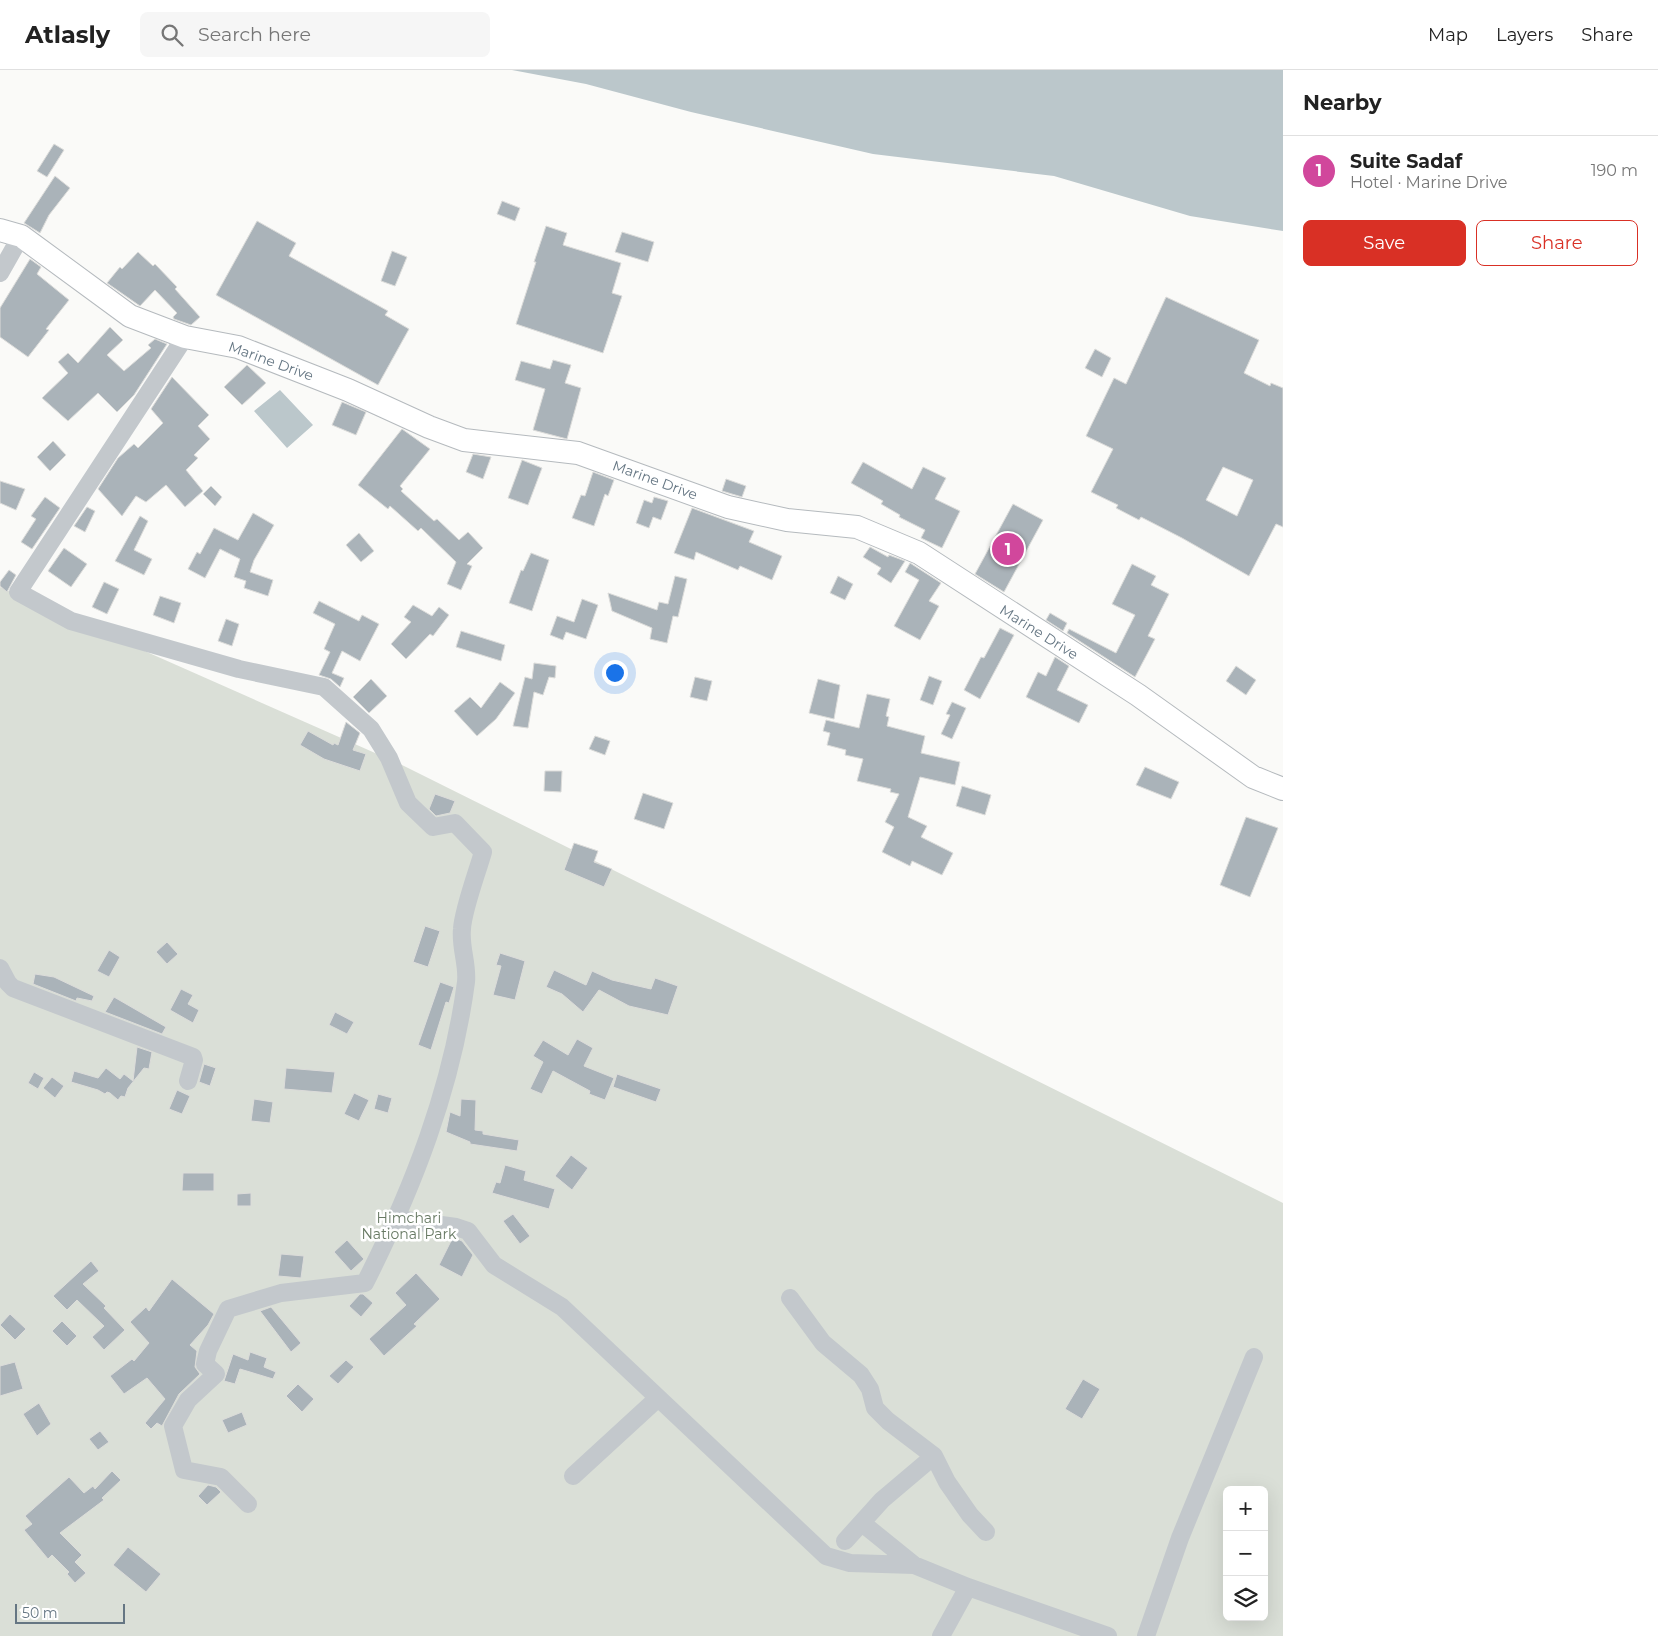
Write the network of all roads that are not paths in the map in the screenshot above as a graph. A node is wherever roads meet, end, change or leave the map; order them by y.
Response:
1 (10, 233) edge
2 (0, 274) edge
3 (185, 337) junction
4 (1283, 788) edge
5 (0, 968) edge
6 (188, 1081) dead end
7 (398, 1219) junction
8 (790, 1298) dead end
9 (1254, 1357) dead end
10 (658, 1398) junction
11 (934, 1456) junction
12 (573, 1476) dead end
13 (248, 1504) dead end
14 (862, 1523) junction
15 (986, 1532) dead end
16 (845, 1541) dead end
17 (914, 1565) junction
18 (968, 1588) junction
19 (941, 1636) edge
20 (1108, 1636) edge
21 (1146, 1636) edge

1 - 2 street
1 - 3 main road, Marine Drive
3 - 4 main road, Marine Drive
3 - 7 street
5 - 6 street
7 - 10 street
7 - 13 street
8 - 11 street
9 - 21 street
10 - 12 street
10 - 17 street
11 - 14 street
11 - 15 street
14 - 16 street
14 - 17 street
17 - 18 street
18 - 19 street
18 - 20 street

